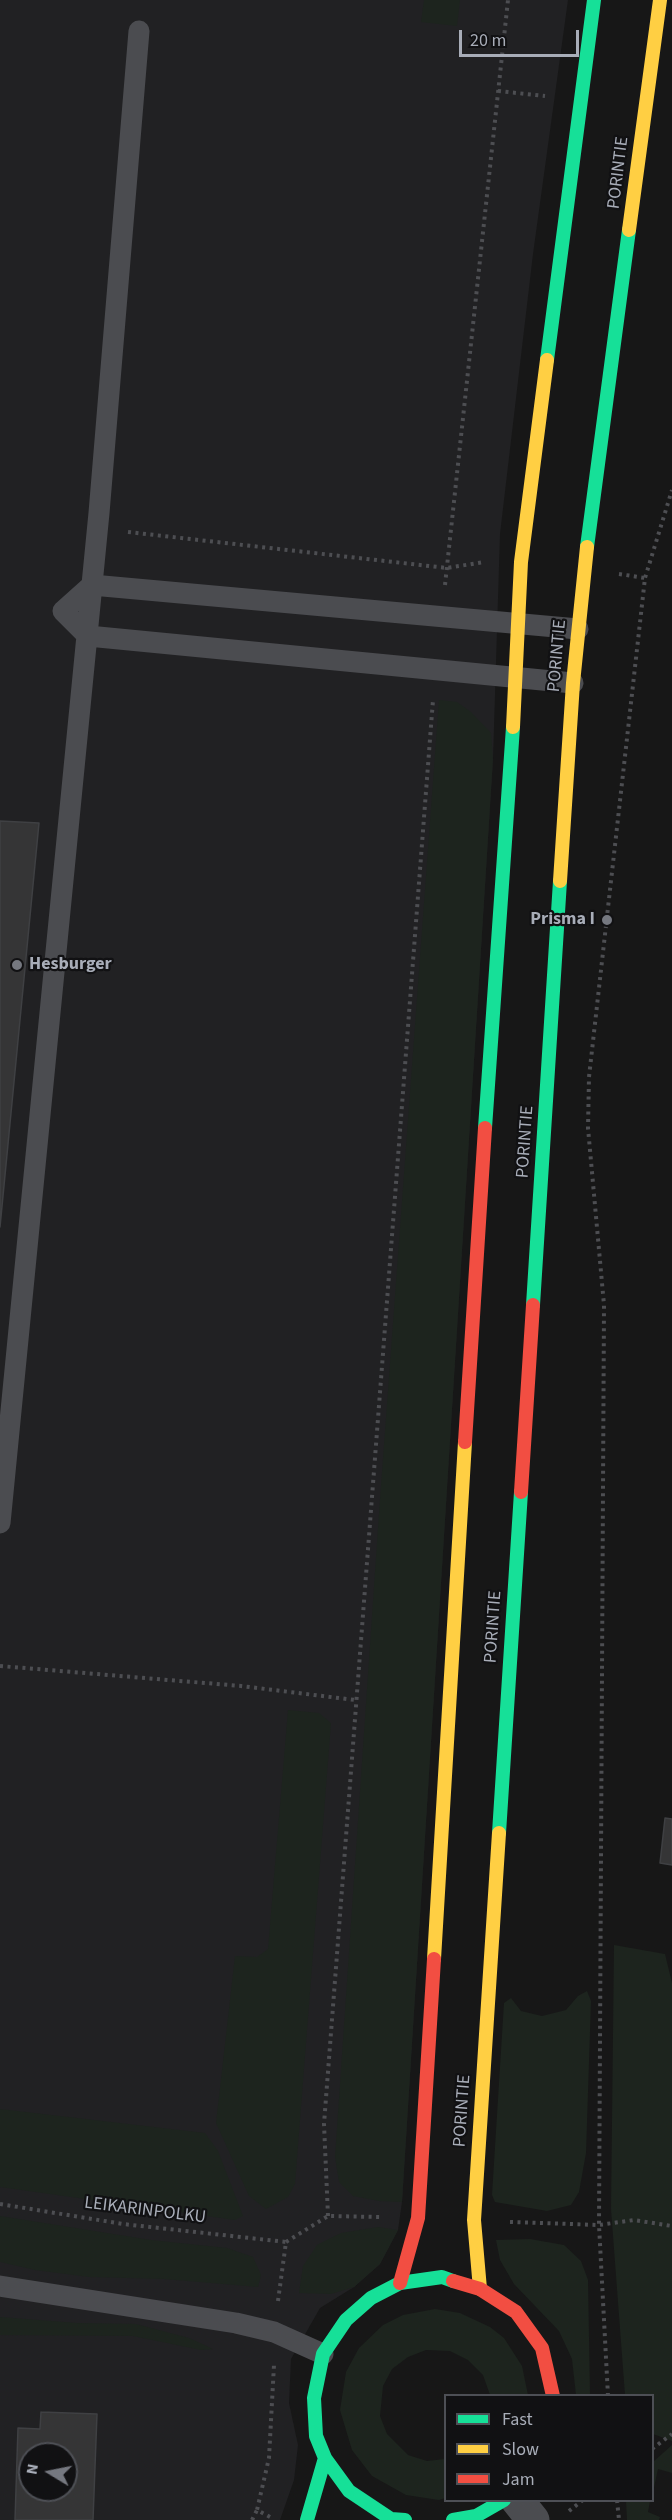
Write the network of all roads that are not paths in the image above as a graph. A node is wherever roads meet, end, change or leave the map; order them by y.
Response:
1 (594, 0) edge
2 (660, 0) edge
3 (140, 31) dead end
4 (92, 585) junction
5 (519, 624) junction
6 (578, 629) junction
7 (88, 636) junction
8 (516, 679) junction
9 (573, 683) junction
10 (0, 1523) edge
11 (400, 2283) junction
12 (0, 2286) edge
13 (480, 2289) junction
14 (323, 2354) junction
15 (553, 2394) edge
16 (325, 2458) junction
17 (500, 2502) edge
18 (519, 2502) edge
19 (307, 2520) edge
20 (395, 2520) edge
21 (453, 2520) edge
22 (533, 2520) edge

1 - 5 main road
2 - 6 main road, PORINTIE
3 - 4 lane
4 - 5 lane
4 - 7 lane
5 - 6 lane
5 - 8 main road
6 - 9 main road, PORINTIE
7 - 8 lane
7 - 10 lane
8 - 9 lane
8 - 11 main road
9 - 13 main road, PORINTIE
11 - 13 main road
11 - 14 main road
12 - 14 lane
13 - 15 main road
14 - 16 main road
16 - 19 main road
16 - 20 main road
17 - 21 main road
18 - 22 street

